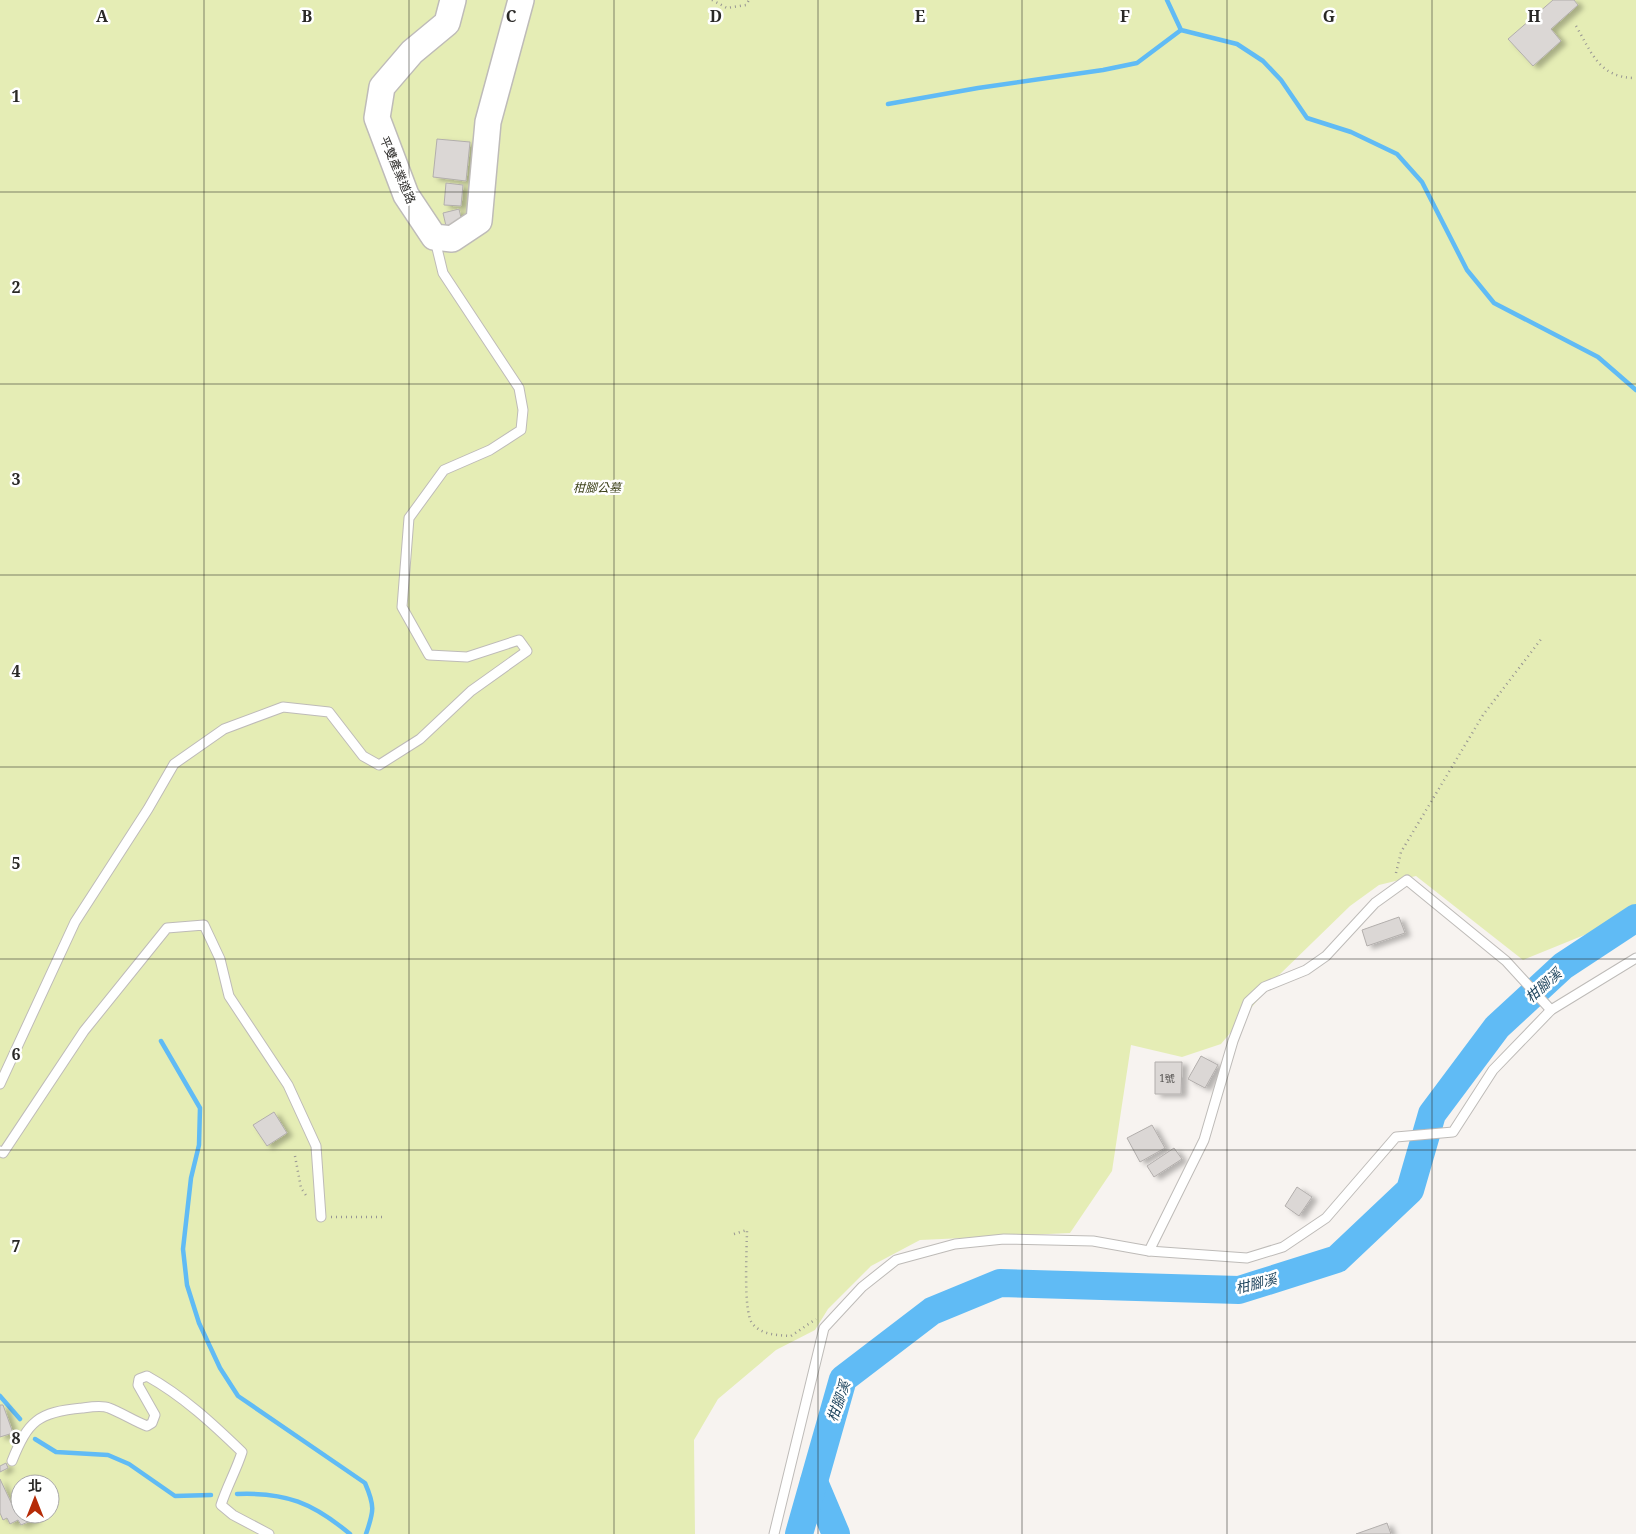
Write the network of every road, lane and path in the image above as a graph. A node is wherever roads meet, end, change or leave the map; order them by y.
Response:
1 (453, 0) edge
2 (521, 0) edge
3 (712, 0) edge
4 (749, 0) edge
5 (1576, 26) dead end
6 (1636, 78) edge
7 (434, 237) junction
8 (1542, 638) dead end
9 (1394, 890) junction
10 (1636, 958) edge
11 (1551, 1010) junction
12 (0, 1084) edge
13 (0, 1151) edge
14 (321, 1216) dead end
15 (734, 1234) dead end
16 (1149, 1251) junction
17 (839, 1312) junction
18 (12, 1461) dead end
19 (270, 1534) edge
20 (774, 1534) edge

1 - 7 street, 平雙產業道路
2 - 7 street
3 - 4 path
5 - 6 path
7 - 12 lane
8 - 9 path
9 - 11 lane
9 - 16 lane
10 - 11 lane
11 - 16 lane
13 - 14 lane
15 - 17 path
16 - 17 lane
17 - 20 lane
18 - 19 lane

